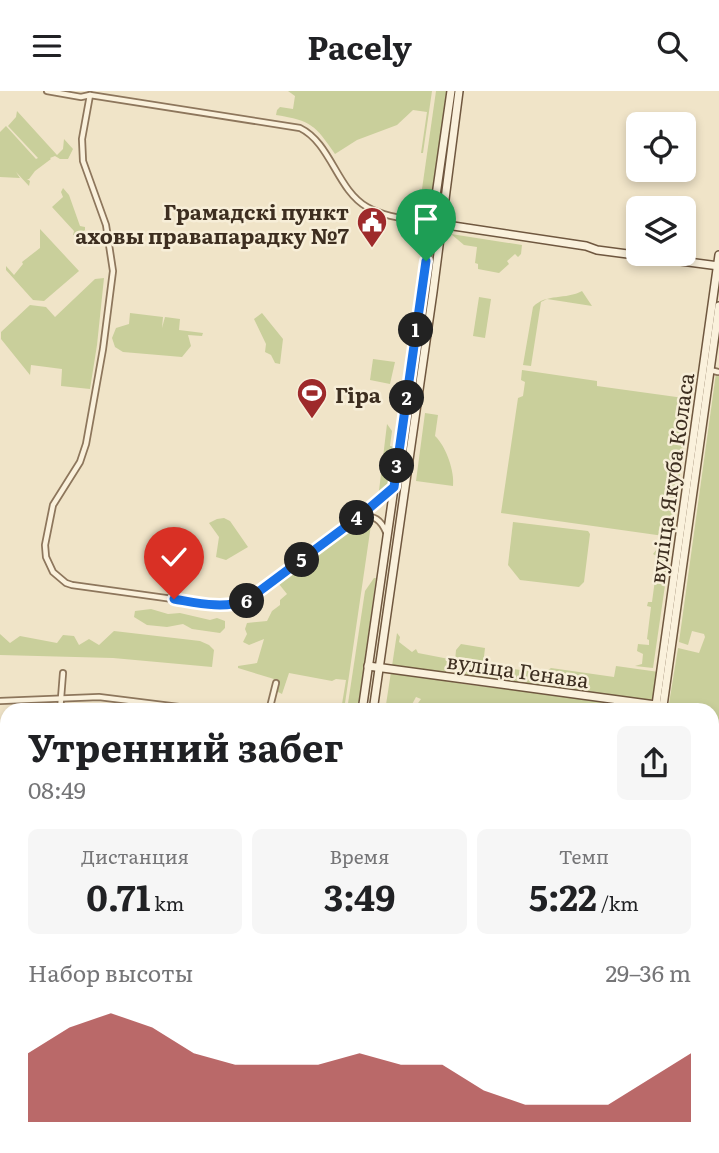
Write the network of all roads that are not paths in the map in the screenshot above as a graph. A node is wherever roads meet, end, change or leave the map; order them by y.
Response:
1 (47, 91) edge
2 (451, 91) edge
3 (459, 91) edge
4 (90, 95) junction
5 (432, 223) junction
6 (442, 224) junction
7 (719, 255) edge
8 (718, 266) edge
9 (719, 306) edge
10 (714, 371) edge
11 (705, 379) junction
12 (394, 487) junction
13 (360, 516) junction
14 (387, 534) junction
15 (368, 666) junction
16 (380, 667) junction
17 (63, 673) dead end
18 (276, 683) dead end
19 (61, 698) junction
20 (0, 701) edge
21 (61, 703) edge
22 (147, 703) edge
23 (271, 703) edge
24 (363, 703) edge
25 (374, 703) edge
26 (638, 703) edge
27 (660, 703) edge

1 - 4 street
2 - 5 main road
3 - 6 main road
4 - 5 street
4 - 13 street
5 - 6 main road
5 - 12 main road
6 - 8 main road
6 - 16 main road
7 - 8 main road, вуліца Якуба Коласа
8 - 11 main road, вуліца Якуба Коласа
9 - 10 main road, вуліца Якуба Коласа
10 - 11 main road, вуліца Якуба Коласа
11 - 27 main road, вуліца Якуба Коласа
12 - 13 street
12 - 14 main road
13 - 14 street
14 - 15 main road
15 - 16 main road, вуліца Генава
15 - 24 main road
16 - 25 main road
16 - 26 main road, вуліца Генава
17 - 19 street
18 - 23 street
19 - 20 street
19 - 21 street
19 - 22 street

